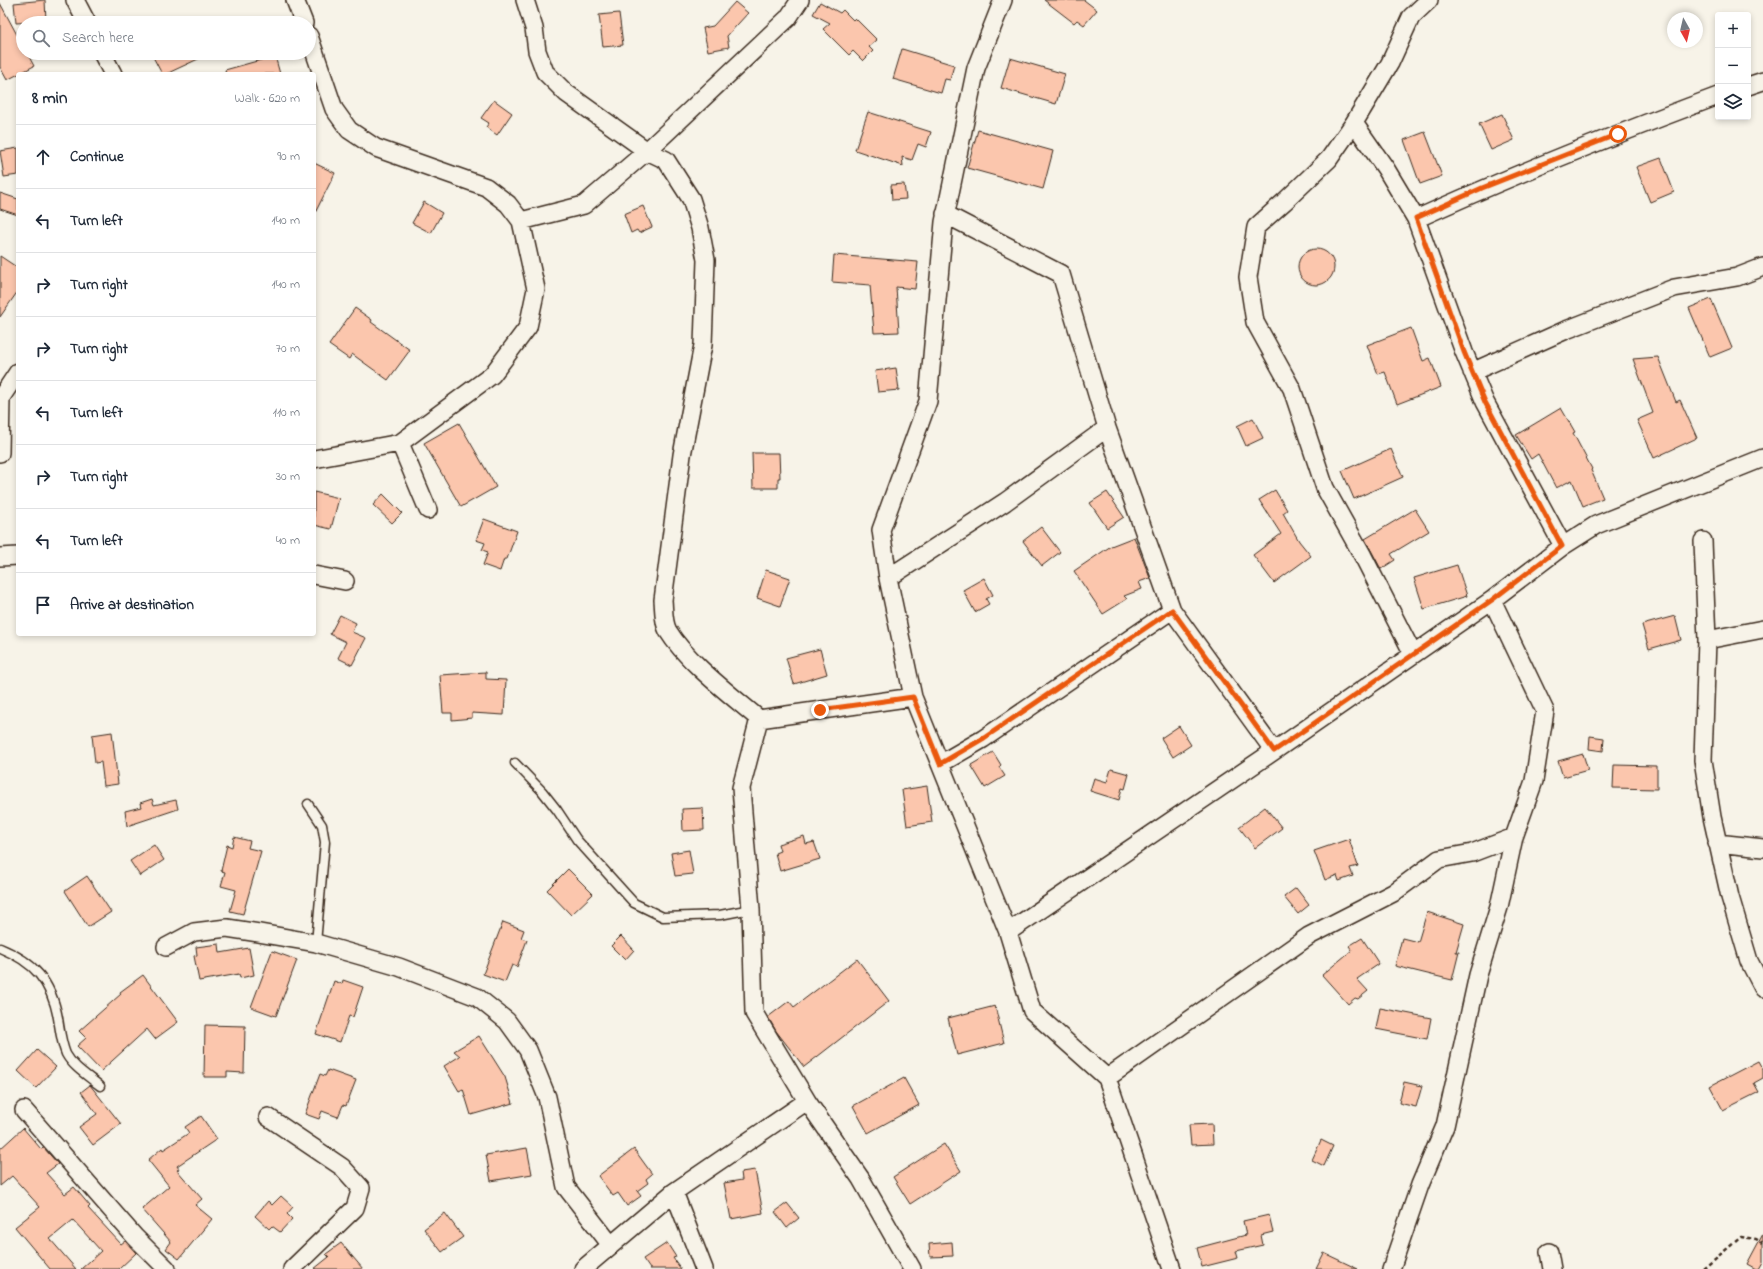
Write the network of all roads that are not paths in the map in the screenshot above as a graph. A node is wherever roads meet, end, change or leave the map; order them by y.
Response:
1 (75, 0) edge
2 (296, 0) edge
3 (525, 0) edge
4 (800, 0) edge
5 (1003, 0) edge
6 (1430, 0) edge
7 (83, 16) edge
8 (302, 16) edge
9 (316, 56) edge
10 (106, 60) edge
11 (112, 72) edge
12 (1763, 82) edge
13 (1751, 85) edge
14 (1715, 97) edge
15 (1354, 123) junction
16 (647, 151) junction
17 (945, 214) junction
18 (1416, 218) junction
19 (521, 221) junction
20 (1763, 266) edge
21 (1472, 372) junction
22 (16, 375) edge
23 (1, 399) edge
24 (1107, 428) junction
25 (400, 443) junction
26 (0, 453) edge
27 (1763, 458) edge
28 (316, 459) edge
29 (428, 510) dead end
30 (1703, 541) dead end
31 (1562, 546) junction
32 (0, 556) edge
33 (16, 556) edge
34 (316, 575) edge
35 (888, 578) junction
36 (346, 581) dead end
37 (1492, 600) junction
38 (1172, 610) junction
39 (1763, 629) edge
40 (1707, 640) junction
41 (1413, 654) junction
42 (913, 697) junction
43 (759, 719) junction
44 (1274, 751) junction
45 (515, 763) dead end
46 (940, 764) junction
47 (308, 804) dead end
48 (1514, 837) junction
49 (1717, 843) junction
50 (1763, 848) edge
51 (751, 909) junction
52 (1008, 932) junction
53 (316, 943) junction
54 (166, 947) dead end
55 (0, 948) edge
56 (1763, 988) edge
57 (1107, 1078) junction
58 (100, 1086) dead end
59 (807, 1101) junction
60 (24, 1110) dead end
61 (268, 1117) dead end
62 (674, 1192) junction
63 (611, 1245) junction
64 (1550, 1252) dead end
65 (167, 1269) edge
66 (292, 1269) edge
67 (583, 1269) edge
68 (704, 1269) edge
69 (912, 1269) edge
70 (1172, 1269) edge
71 (1391, 1269) edge
72 (1552, 1269) edge

1 - 7 street
2 - 8 street
3 - 16 street
4 - 16 street
5 - 17 street
6 - 15 street
9 - 19 street
10 - 11 street
12 - 13 street
14 - 18 street
15 - 18 street
15 - 41 street
16 - 19 street
16 - 43 street
17 - 24 street
17 - 35 street
18 - 21 street
19 - 25 street
20 - 21 street
21 - 31 street
22 - 23 street
23 - 26 street
24 - 35 street
24 - 38 street
25 - 28 street
25 - 29 street
27 - 31 street
30 - 40 street
31 - 37 street
32 - 33 street
34 - 36 street
35 - 42 street
37 - 41 street
37 - 48 street
38 - 44 street
38 - 46 street
39 - 40 street
40 - 49 street
41 - 44 street
42 - 43 street
42 - 46 street
43 - 51 street
44 - 52 street
45 - 51 lane
46 - 52 street
47 - 53 lane
48 - 57 street
48 - 71 street
49 - 50 street
49 - 56 street
51 - 59 street
52 - 57 street
53 - 54 street
53 - 63 street
55 - 58 lane
57 - 70 street
59 - 62 street
59 - 69 street
60 - 65 street
61 - 66 street
62 - 63 street
62 - 68 street
63 - 67 street
64 - 72 street

